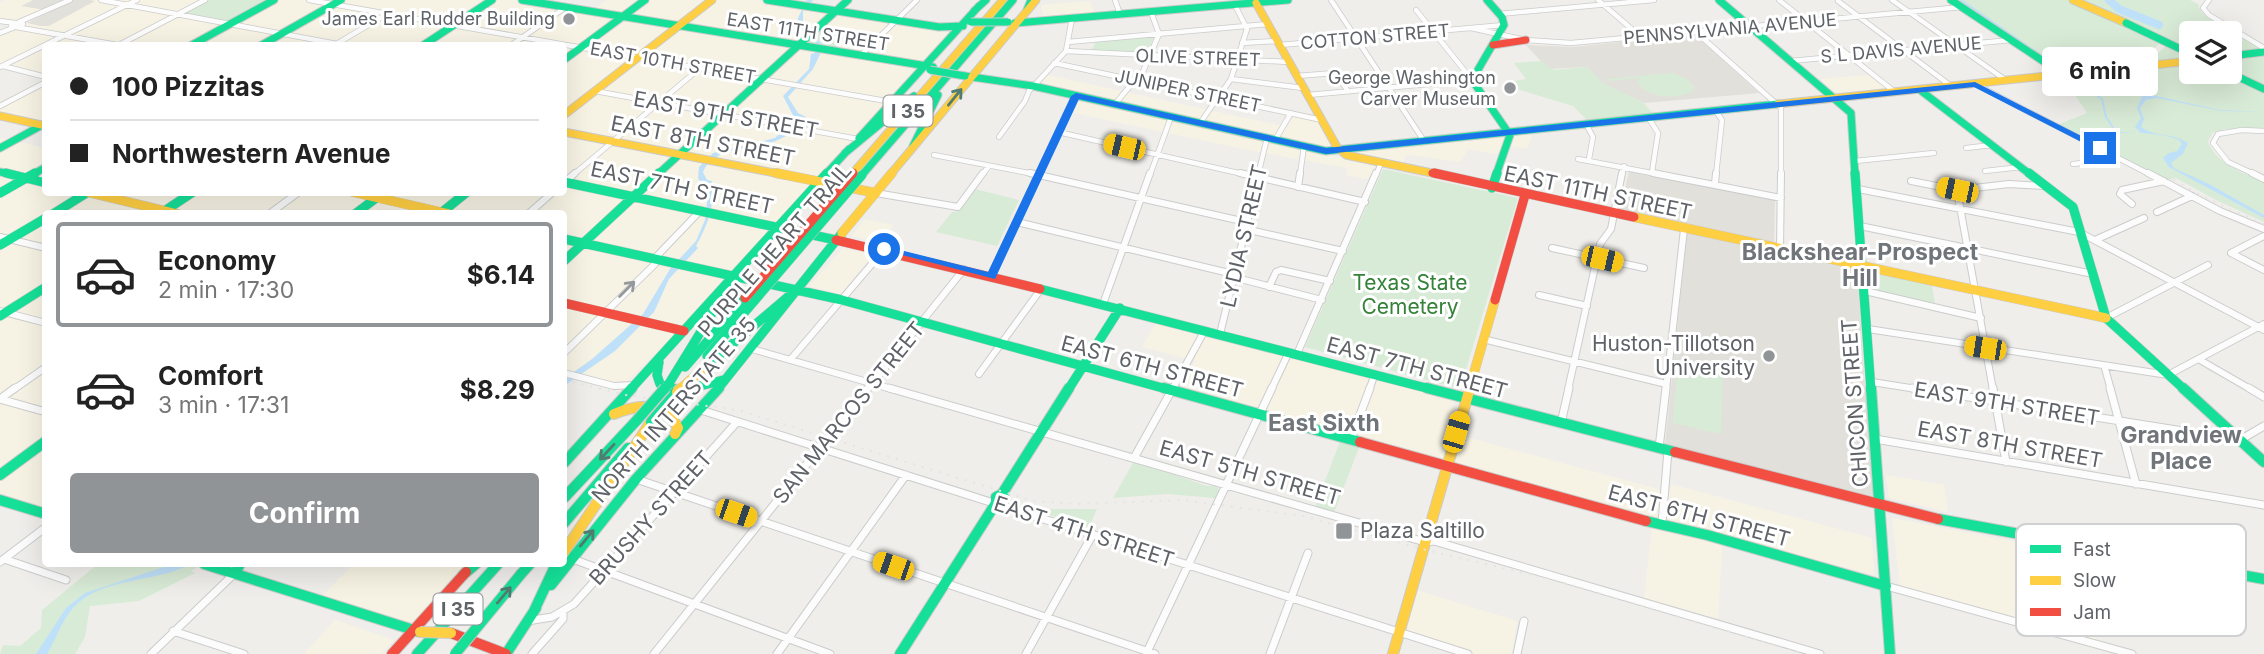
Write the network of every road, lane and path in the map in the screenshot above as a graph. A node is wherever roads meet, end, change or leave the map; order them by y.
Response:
1 (70, 0) edge
2 (101, 0) edge
3 (137, 0) edge
4 (205, 0) edge
5 (274, 0) edge
6 (309, 0) edge
7 (492, 0) edge
8 (522, 0) edge
9 (645, 0) edge
10 (712, 0) edge
11 (767, 0) edge
12 (848, 0) edge
13 (917, 0) edge
14 (984, 0) edge
15 (997, 0) edge
16 (1003, 0) edge
17 (1013, 0) edge
18 (1020, 0) edge
19 (1034, 0) edge
20 (1115, 0) edge
21 (1287, 0) edge
22 (1331, 0) edge
23 (1487, 0) edge
24 (1654, 0) edge
25 (1719, 0) edge
26 (1779, 0) edge
27 (1892, 0) edge
28 (1951, 0) edge
29 (2073, 0) edge
30 (2208, 0) edge
31 (779, 1) edge
32 (1256, 1) edge
33 (1838, 1) edge
34 (337, 2) edge
35 (797, 2) edge
36 (1600, 2) edge
37 (1192, 4) edge
38 (127, 5) junction
39 (1235, 5) junction
40 (566, 7) junction
41 (1962, 7) junction
42 (838, 9) junction
43 (1416, 10) dead end
44 (1027, 11) junction
45 (1151, 12) junction
46 (1910, 12) junction
47 (177, 14) junction
48 (387, 14) junction
49 (1120, 14) junction
50 (1499, 14) junction
51 (623, 17) junction
52 (1859, 17) junction
53 (899, 18) junction
54 (1072, 18) junction
55 (1046, 20) junction
56 (2, 22) edge
57 (1806, 22) junction
58 (1010, 23) junction
59 (230, 24) junction
60 (966, 24) junction
61 (1268, 24) junction
62 (17, 25) junction
63 (454, 25) junction
64 (678, 26) junction
65 (1247, 26) junction
66 (939, 27) junction
67 (1751, 27) junction
68 (1471, 28) junction
69 (1502, 30) junction
70 (1434, 32) junction
71 (1696, 32) junction
72 (0, 33) edge
73 (282, 33) junction
74 (66, 34) junction
75 (1159, 34) junction
76 (522, 37) junction
77 (951, 37) junction
78 (977, 37) junction
79 (1641, 37) junction
80 (1357, 38) junction
81 (1525, 40) junction
82 (2011, 40) junction
83 (1068, 41) junction
84 (50, 42) edge
85 (105, 42) edge
86 (126, 42) edge
87 (197, 42) edge
88 (267, 42) edge
89 (322, 42) edge
90 (341, 42) edge
91 (428, 42) edge
92 (515, 42) edge
93 (552, 42) edge
94 (1242, 43) junction
95 (1279, 43) junction
96 (567, 45) edge
97 (1493, 45) junction
98 (1956, 45) junction
99 (42, 46) edge
100 (798, 46) junction
101 (581, 47) junction
102 (2179, 48) edge
103 (965, 50) junction
104 (1903, 50) junction
105 (1066, 51) junction
106 (2261, 51) edge
107 (2242, 55) edge
108 (860, 56) junction
109 (1150, 56) junction
110 (1848, 56) junction
111 (638, 57) junction
112 (567, 58) edge
113 (1237, 60) junction
114 (1791, 61) junction
115 (1289, 62) junction
116 (2179, 62) edge
117 (1054, 63) junction
118 (1, 66) edge
119 (700, 68) junction
120 (929, 68) junction
121 (1478, 70) junction
122 (1465, 71) junction
123 (969, 74) junction
124 (2064, 75) junction
125 (42, 76) edge
126 (1297, 76) junction
127 (762, 79) junction
128 (1231, 79) junction
129 (2242, 79) edge
130 (1472, 80) junction
131 (1137, 81) junction
132 (2007, 81) junction
133 (42, 84) edge
134 (1975, 84) junction
135 (1033, 86) junction
136 (1951, 86) junction
137 (1389, 87) junction
138 (2264, 89) edge
139 (1920, 90) junction
140 (595, 91) junction
141 (1306, 91) junction
142 (1348, 91) junction
143 (1895, 92) junction
144 (1076, 96) junction
145 (1218, 98) junction
146 (1836, 98) junction
147 (892, 102) junction
148 (659, 103) junction
149 (1115, 104) junction
150 (1777, 104) junction
151 (0, 106) edge
152 (1715, 110) junction
153 (567, 113) edge
154 (1292, 113) junction
155 (723, 115) junction
156 (0, 116) edge
157 (1171, 117) junction
158 (1648, 117) junction
159 (1322, 120) junction
160 (1200, 124) junction
161 (1586, 124) junction
162 (42, 125) edge
163 (42, 126) edge
164 (2264, 131) edge
165 (1058, 132) junction
166 (1509, 132) junction
167 (567, 133) edge
168 (999, 137) dead end
169 (858, 139) junction
170 (1271, 139) junction
171 (613, 141) junction
172 (1424, 141) junction
173 (1992, 145) junction
174 (913, 146) junction
175 (1304, 146) junction
176 (0, 148) edge
177 (1966, 148) dead end
178 (1339, 150) junction
179 (845, 153) junction
180 (1934, 153) dead end
181 (680, 154) junction
182 (1157, 154) junction
183 (934, 155) dead end
184 (1578, 159) dead end
185 (1589, 159) junction
186 (2122, 159) junction
187 (1856, 161) junction
188 (1381, 163) junction
189 (2073, 164) dead end
190 (989, 166) junction
191 (1624, 166) junction
192 (2021, 167) junction
193 (42, 169) edge
194 (829, 171) junction
195 (1985, 171) dead end
196 (0, 172) edge
197 (1652, 172) junction
198 (1038, 175) junction
199 (26, 178) junction
200 (1258, 178) junction
201 (2264, 179) edge
202 (567, 180) edge
203 (820, 181) junction
204 (1911, 181) dead end
205 (2164, 181) junction
206 (42, 182) edge
207 (885, 182) junction
208 (567, 184) edge
209 (1715, 184) junction
210 (2045, 186) junction
211 (1298, 187) junction
212 (1492, 188) junction
213 (1858, 189) junction
214 (1957, 190) junction
215 (0, 193) edge
216 (876, 193) junction
217 (1525, 195) junction
218 (83, 196) edge
219 (100, 196) edge
220 (187, 196) edge
221 (294, 196) edge
222 (379, 196) edge
223 (384, 196) edge
224 (463, 196) edge
225 (548, 196) edge
226 (634, 196) junction
227 (2192, 196) junction
228 (1141, 198) junction
229 (1781, 198) junction
230 (1365, 202) junction
231 (2132, 204) dead end
232 (1959, 208) junction
233 (60, 210) edge
234 (154, 210) edge
235 (165, 210) edge
236 (274, 210) edge
237 (360, 210) edge
238 (433, 210) edge
239 (447, 210) edge
240 (533, 210) edge
241 (697, 211) junction
242 (2157, 212) dead end
243 (1614, 214) junction
244 (2144, 218) dead end
245 (42, 220) edge
246 (1017, 222) junction
247 (1245, 226) junction
248 (1860, 226) junction
249 (784, 227) junction
250 (845, 229) junction
251 (1684, 229) junction
252 (2264, 229) edge
253 (2079, 232) junction
254 (2264, 236) edge
255 (5, 238) edge
256 (567, 240) edge
257 (836, 240) junction
258 (2095, 240) junction
259 (583, 244) junction
260 (0, 245) edge
261 (42, 247) edge
262 (1123, 248) junction
263 (1552, 248) dead end
264 (1967, 248) junction
265 (884, 249) junction
266 (1780, 250) junction
267 (1343, 251) junction
268 (567, 258) edge
269 (1597, 258) junction
270 (654, 259) junction
271 (2208, 265) dead end
272 (1863, 267) junction
273 (1644, 268) dead end
274 (964, 269) junction
275 (2264, 270) edge
276 (2093, 274) junction
277 (1233, 275) junction
278 (991, 276) junction
279 (730, 280) junction
280 (1330, 281) junction
281 (2174, 282) junction
282 (1269, 286) junction
283 (42, 289) edge
284 (1041, 289) junction
285 (796, 290) junction
286 (1865, 291) junction
287 (1975, 291) junction
288 (1539, 295) dead end
289 (750, 299) junction
290 (842, 300) junction
291 (1322, 300) junction
292 (567, 304) edge
293 (1103, 304) junction
294 (1587, 306) junction
295 (1121, 308) junction
296 (604, 312) junction
297 (2, 313) edge
298 (1981, 317) junction
299 (2106, 318) junction
300 (42, 322) edge
301 (922, 322) junction
302 (2262, 327) edge
303 (1868, 329) junction
304 (1205, 330) junction
305 (684, 331) junction
306 (1220, 334) junction
307 (1483, 339) junction
308 (1001, 344) junction
309 (1985, 348) junction
310 (752, 349) junction
311 (567, 350) edge
312 (1293, 353) junction
313 (663, 354) junction
314 (791, 359) junction
315 (2200, 360) junction
316 (1576, 362) junction
317 (2104, 365) junction
318 (1084, 366) junction
319 (701, 367) junction
320 (680, 369) junction
321 (42, 371) edge
322 (567, 374) edge
323 (732, 374) junction
324 (979, 374) dead end
325 (1375, 374) junction
326 (2168, 375) junction
327 (873, 382) junction
328 (1872, 382) junction
329 (636, 384) junction
330 (1666, 384) junction
331 (1172, 390) junction
332 (2264, 397) edge
333 (0, 399) edge
334 (1465, 399) junction
335 (1995, 402) junction
336 (701, 410) junction
337 (42, 411) edge
338 (1261, 415) junction
339 (602, 421) junction
340 (651, 422) junction
341 (737, 422) junction
342 (2120, 422) junction
343 (1561, 423) junction
344 (2264, 426) edge
345 (1042, 432) junction
346 (673, 438) junction
347 (1351, 439) junction
348 (1875, 439) junction
349 (2240, 440) junction
350 (42, 444) edge
351 (819, 448) junction
352 (1664, 450) junction
353 (1134, 458) junction
354 (567, 460) edge
355 (2006, 462) junction
356 (2264, 462) edge
357 (1446, 466) junction
358 (0, 474) edge
359 (906, 475) junction
360 (636, 479) junction
361 (1227, 484) junction
362 (2136, 484) junction
363 (674, 492) junction
364 (567, 494) edge
365 (0, 500) edge
366 (996, 503) junction
367 (1879, 505) junction
368 (2264, 505) edge
369 (42, 513) edge
370 (567, 520) edge
371 (761, 521) junction
372 (1662, 523) junction
373 (42, 530) edge
374 (1093, 534) junction
375 (2016, 534) edge
376 (1425, 542) junction
377 (851, 552) junction
378 (1308, 553) dead end
379 (567, 555) edge
380 (2, 561) edge
381 (1189, 565) junction
382 (214, 567) edge
383 (238, 567) edge
384 (472, 567) edge
385 (495, 567) edge
386 (528, 567) edge
387 (555, 567) edge
388 (560, 567) edge
389 (606, 571) junction
390 (235, 573) junction
391 (2246, 576) edge
392 (2264, 579) edge
393 (66, 580) dead end
394 (945, 584) junction
395 (1886, 586) junction
396 (1292, 597) junction
397 (694, 604) junction
398 (563, 614) junction
399 (530, 617) junction
400 (1046, 618) junction
401 (1524, 621) dead end
402 (2016, 622) edge
403 (173, 631) junction
404 (417, 631) junction
405 (1399, 632) junction
406 (2067, 636) edge
407 (788, 638) junction
408 (1149, 653) edge
409 (150, 654) edge
410 (244, 654) edge
411 (392, 654) edge
412 (418, 654) edge
413 (455, 654) edge
414 (506, 654) edge
415 (531, 654) edge
416 (653, 654) edge
417 (777, 654) edge
418 (830, 654) edge
419 (900, 654) edge
420 (1026, 654) edge
421 (1270, 654) edge
422 (1393, 654) edge
423 (1468, 654) edge
424 (1517, 654) edge
425 (1820, 654) edge
426 (1890, 654) edge
427 (2132, 654) edge

1 - 62 street
2 - 38 street
3 - 38 street
4 - 47 street
5 - 59 main road
6 - 34 street, EAST 10TH STREET
7 - 63 main road
8 - 40 main road, EAST 11TH STREET
9 - 51 main road
10 - 64 main road
11 - 31 main road
12 - 42 main road
13 - 53 street
14 - 60 main road, NORTH INTERSTATE 35
15 - 78 main road
16 - 78 main road, PURPLE HEART TRAIL / I 35
17 - 78 main road, PURPLE HEART TRAIL / I 35
18 - 78 main road
19 - 44 main road
20 - 49 street
21 - 32 main road
22 - 80 street
23 - 50 main road
24 - 36 street
25 - 67 main road, CHICON STREET
26 - 57 street
27 - 46 street
28 - 41 main road
29 - 102 main road, bridge
30 - 106 street
31 - 35 main road
32 - 39 main road
32 - 61 main road
33 - 52 street
34 - 48 street, EAST 10TH STREET
34 - 73 main road
35 - 42 main road
36 - 50 street
36 - 79 street
37 - 39 main road
37 - 45 main road
38 - 47 street
38 - 74 street
39 - 65 street
40 - 51 main road, EAST 11TH STREET
40 - 76 street
41 - 46 street, PENNSYLVANIA AVENUE
41 - 82 main road
42 - 53 main road
42 - 100 main road
43 - 70 street
44 - 55 main road
44 - 58 main road, NORTH INTERSTATE 35
45 - 49 main road
45 - 75 street
46 - 52 street, PENNSYLVANIA AVENUE
46 - 98 street
47 - 59 street
47 - 86 street
48 - 63 street, EAST 10TH STREET
48 - 90 street
49 - 54 main road
50 - 69 main road
51 - 64 main road, EAST 11TH STREET
51 - 101 main road
52 - 57 street, PENNSYLVANIA AVENUE
52 - 104 street
53 - 60 main road
53 - 66 main road
53 - 108 street
54 - 55 main road
54 - 83 street
55 - 58 main road
56 - 62 street
57 - 67 street, PENNSYLVANIA AVENUE
57 - 110 street
58 - 60 main road, bridge
58 - 123 main road, NORTH INTERSTATE 35
59 - 73 street
59 - 87 main road
60 - 66 main road
60 - 77 main road, NORTH INTERSTATE 35
61 - 65 street
61 - 95 main road
62 - 72 street
62 - 74 street
63 - 76 street, EAST 10TH STREET
63 - 91 main road
64 - 100 main road, EAST 11TH STREET
64 - 111 main road
65 - 75 street
65 - 94 street
66 - 77 main road
67 - 71 street, PENNSYLVANIA AVENUE
67 - 114 main road, CHICON STREET
68 - 69 street, COTTON STREET
68 - 69 street, COTTON STREET
68 - 70 street, COTTON STREET
69 - 81 street, PENNSYLVANIA AVENUE
69 - 97 main road
70 - 80 street, COTTON STREET
70 - 122 street
71 - 79 street, PENNSYLVANIA AVENUE
71 - 150 street
73 - 88 main road
73 - 89 street
74 - 84 street
74 - 85 street
75 - 83 street
75 - 109 street
76 - 92 street
76 - 93 street, EAST 10TH STREET
77 - 120 main road, NORTH INTERSTATE 35
78 - 103 main road, PURPLE HEART TRAIL / I 35
79 - 81 street, PENNSYLVANIA AVENUE
80 - 95 street, COTTON STREET
80 - 137 street
81 - 97 main road
82 - 98 street, S L DAVIS AVENUE
82 - 124 main road
83 - 105 street
94 - 95 street, COTTON STREET
94 - 113 street
95 - 115 main road
96 - 101 street, EAST 10TH STREET
97 - 121 main road
98 - 104 street, S L DAVIS AVENUE
98 - 132 street
99 - 118 street
100 - 108 main road, EAST 11TH STREET
100 - 127 main road
101 - 111 street, EAST 10TH STREET
101 - 112 main road
103 - 174 main road
103 - 179 main road
103 - 289 main road, PURPLE HEART TRAIL / I 35, bridge
104 - 110 street, S L DAVIS AVENUE
104 - 136 street
105 - 109 street, OLIVE STREET
105 - 117 street
106 - 107 main road
108 - 120 main road, EAST 11TH STREET
109 - 113 street, OLIVE STREET
109 - 131 street
110 - 114 street, S L DAVIS AVENUE
110 - 143 street
111 - 119 street, EAST 10TH STREET
111 - 140 main road
113 - 115 street, OLIVE STREET
113 - 128 street
114 - 146 main road, CHICON STREET
115 - 126 main road
116 - 124 main road
117 - 131 street, JUNIPER STREET
117 - 135 street
118 - 125 street
119 - 127 street, EAST 10TH STREET
119 - 148 street
120 - 123 main road, EAST 11TH STREET, bridge
120 - 147 main road, NORTH INTERSTATE 35
121 - 122 main road
121 - 130 main road
122 - 130 street
123 - 135 main road, EAST 11TH STREET
174 -> 123 main road, NORTH INTERSTATE 35
124 - 132 main road
126 - 141 main road
126 - 142 street
127 - 147 street, EAST 10TH STREET
127 - 155 main road
128 - 141 street
128 - 145 street
129 - 138 main road
130 - 137 street
130 - 166 main road
131 - 145 street, JUNIPER STREET
131 - 149 street
132 - 134 main road
133 - 151 street
134 - 136 main road
134 - 186 street
135 - 144 main road, EAST 11TH STREET
135 - 168 street
136 - 139 main road
137 - 142 street
137 - 172 street
139 - 143 main road
139 - 173 main road
140 - 148 street, EAST 9TH STREET
140 - 153 main road
141 - 142 street
141 - 159 main road
143 - 146 main road
144 - 149 main road, EAST 11TH STREET
144 - 165 street
145 - 154 street, JUNIPER STREET
145 - 160 street
146 - 150 main road
146 - 187 main road, CHICON STREET
147 - 169 main road, NORTH INTERSTATE 35
148 - 155 street, EAST 9TH STREET
148 - 171 street
149 - 157 main road, EAST 11TH STREET
150 - 152 main road
150 - 229 street
152 - 158 main road
152 - 209 street
154 - 159 street, JUNIPER STREET
154 - 170 street, LYDIA STREET
155 - 169 street, EAST 9TH STREET
155 - 181 main road
156 - 162 main road
157 - 160 main road, EAST 11TH STREET
157 - 182 street
158 - 161 main road
158 - 197 street
159 - 178 main road
160 - 170 main road, EAST 11TH STREET
161 - 166 main road
161 - 185 street
163 - 176 main road
164 - 201 street
165 - 182 street
165 - 198 street
166 - 172 main road
166 - 212 main road
167 - 171 main road, EAST 8TH STREET
169 - 179 main road, NORTH INTERSTATE 35
170 - 175 main road, EAST 11TH STREET
170 - 200 street, LYDIA STREET
171 - 181 main road, EAST 8TH STREET
171 - 202 street
172 - 178 main road
173 - 177 street
173 - 192 main road
174 - 207 main road, NORTH INTERSTATE 35
175 - 178 main road, EAST 11TH STREET
175 - 211 street
178 - 188 main road, EAST 11TH STREET
179 - 194 main road, NORTH INTERSTATE 35
180 - 187 street
181 - 203 main road, EAST 8TH STREET
181 - 226 main road
182 - 200 street
182 - 228 street
183 - 190 street
184 - 185 street
185 - 191 street
186 - 189 street
186 - 205 street
187 - 213 main road, CHICON STREET
188 - 212 main road, EAST 11TH STREET
188 - 230 street
190 - 198 street
190 - 216 street, EAST 8TH STREET
191 - 197 street
191 - 243 street
192 - 195 street
192 - 210 main road
193 - 199 main road
194 - 203 main road, NORTH INTERSTATE 35
194 - 207 main road
196 - 199 main road
197 - 209 street
198 - 228 street
198 - 246 street
199 - 206 main road
199 - 215 main road
200 - 211 street
200 - 247 street, LYDIA STREET
203 - 216 main road, EAST 8TH STREET
203 - 249 main road, NORTH INTERSTATE 35
204 - 214 street
205 - 227 street
205 - 231 street
207 - 216 main road, NORTH INTERSTATE 35
208 - 226 main road, EAST 7TH STREET
209 - 229 street
210 - 214 street
210 - 253 main road
211 - 230 street
212 - 217 main road, EAST 11TH STREET
213 - 232 street
213 - 248 main road, CHICON STREET
214 - 232 street
216 - 250 main road, NORTH INTERSTATE 35
217 - 243 main road, EAST 11TH STREET
217 - 307 main road
218 - 233 main road
219 - 234 main road
220 - 235 main road
221 - 236 street
222 - 237 main road
223 - 238 main road
224 - 239 main road
225 - 240 street
226 - 241 main road, EAST 7TH STREET
226 - 259 main road
227 - 242 street
227 - 252 street
228 - 247 street
228 - 262 street
229 - 266 street
230 - 267 street
232 - 253 street
232 - 264 street
241 - 249 main road, EAST 7TH STREET
241 - 270 street
243 - 251 main road, EAST 11TH STREET
243 - 269 street
244 - 258 street
245 - 255 main road
246 - 262 street
246 - 278 street
247 - 267 street
247 - 277 street, LYDIA STREET
248 - 264 street
248 - 272 main road, CHICON STREET
249 - 250 main road
249 - 257 main road, EAST 7TH STREET
249 - 279 main road, NORTH INTERSTATE 35
250 - 257 main road, NORTH INTERSTATE 35
251 - 266 main road, EAST 11TH STREET
251 - 330 street
253 - 258 street
253 - 276 main road
254 - 275 street
255 - 260 main road
255 - 261 street
256 - 259 main road, EAST 6TH STREET
257 - 265 main road, EAST 7TH STREET
257 - 285 main road, NORTH INTERSTATE 35
258 - 281 street
259 - 268 main road
259 - 270 main road, EAST 6TH STREET
262 - 277 street
262 - 293 street
263 - 269 street
264 - 276 street
264 - 287 street
265 - 274 main road, EAST 7TH STREET
265 - 290 street
266 - 272 main road, EAST 11TH STREET
267 - 280 street
269 - 273 street
269 - 294 street
270 - 279 main road, EAST 6TH STREET
296 -> 270 street
271 - 281 street
272 - 286 main road, CHICON STREET
272 - 287 main road, EAST 11TH STREET
274 - 278 main road, EAST 7TH STREET
274 - 301 street, SAN MARCOS STREET
276 - 299 main road
277 - 282 street
277 - 306 street, LYDIA STREET
278 - 284 main road, EAST 7TH STREET
279 - 285 main road, EAST 6TH STREET
279 - 305 main road, NORTH INTERSTATE 35
279 - 320 main road
280 - 282 street
280 - 291 street
281 - 299 street
281 - 302 street
282 - 291 street
283 - 297 main road
284 - 293 main road, EAST 7TH STREET
284 - 308 street
285 - 290 main road, EAST 6TH STREET
285 - 310 main road, NORTH INTERSTATE 35
285 - 319 main road
286 - 298 street
286 - 303 main road, CHICON STREET
287 - 298 street
287 - 299 main road, EAST 11TH STREET
288 - 294 street
289 - 319 main road, PURPLE HEART TRAIL / I 35
289 - 320 main road, PURPLE HEART TRAIL / I 35
290 - 301 main road, EAST 6TH STREET
290 - 314 street
291 - 312 street
292 - 296 main road
293 - 295 main road, EAST 7TH STREET
294 - 316 street
295 - 304 main road, EAST 7TH STREET
295 - 318 main road
296 - 305 main road
296 - 311 street
297 - 300 street
298 - 309 street
299 - 326 main road
301 - 308 main road, EAST 6TH STREET
301 - 327 street, SAN MARCOS STREET
302 - 315 street
303 - 309 street
303 - 328 main road, CHICON STREET
304 - 306 main road, EAST 7TH STREET
304 - 331 street
305 - 313 main road, NORTH INTERSTATE 35
306 - 312 main road, EAST 7TH STREET
307 - 316 street
307 - 334 main road
308 - 318 main road, EAST 6TH STREET
308 - 324 street
309 - 317 street
309 - 335 street
310 - 314 street, EAST 5TH STREET
310 - 323 main road, NORTH INTERSTATE 35
312 - 325 main road, EAST 7TH STREET
312 - 338 street
313 - 323 main road
313 - 329 main road, NORTH INTERSTATE 35
314 - 327 street, EAST 5TH STREET
315 - 326 street
315 - 332 street
316 - 330 street
316 - 343 street
317 - 326 street
317 - 342 street
318 - 331 main road, EAST 6TH STREET
318 - 345 main road
319 - 340 main road, bridge
320 -> 364 main road, bridge
321 - 333 street
322 - 329 street
323 - 336 main road, NORTH INTERSTATE 35
325 - 334 main road, EAST 7TH STREET
325 - 347 street
326 - 349 main road
327 - 345 street, EAST 5TH STREET
327 - 351 street, SAN MARCOS STREET
328 - 335 street, EAST 9TH STREET
328 - 348 main road, CHICON STREET
329 - 339 main road, NORTH INTERSTATE 35
330 - 352 street
331 - 338 main road, EAST 6TH STREET
331 - 353 street
333 - 337 street
334 - 343 main road, EAST 7TH STREET
334 - 357 main road
335 - 342 street, EAST 9TH STREET
335 - 355 street
336 - 341 street, EAST 4TH STREET
336 - 346 main road, NORTH INTERSTATE 35
338 - 347 main road, EAST 6TH STREET
338 - 361 street
339 - 346 main road
339 - 354 main road, NORTH INTERSTATE 35
340 - 370 main road
340 - 379 main road
341 - 351 street, EAST 4TH STREET
341 - 363 street, BRUSHY STREET
342 - 349 street, EAST 9TH STREET
342 - 362 street
343 - 352 main road, EAST 7TH STREET
344 - 349 street
345 - 353 street, EAST 5TH STREET
345 - 366 main road
346 - 360 main road, NORTH INTERSTATE 35
347 - 357 main road, EAST 6TH STREET
348 - 355 street, EAST 8TH STREET
348 - 367 main road, CHICON STREET
349 - 356 main road
350 - 358 main road
351 - 359 street, EAST 4TH STREET
351 - 371 street, SAN MARCOS STREET
352 - 367 main road, EAST 7TH STREET
352 - 372 street
353 - 361 street, EAST 5TH STREET
355 - 362 street, EAST 8TH STREET
357 - 372 main road, EAST 6TH STREET
357 - 376 main road
359 - 366 street, EAST 4TH STREET
359 - 377 street
360 - 363 street
379 -> 360 main road, NORTH INTERSTATE 35
361 - 376 street, EAST 5TH STREET
361 - 381 street
362 - 368 street, EAST 8TH STREET
363 - 371 street
363 - 389 street, BRUSHY STREET
365 - 369 main road
366 - 374 street, EAST 4TH STREET
366 - 394 main road
367 - 375 main road, EAST 7TH STREET
367 - 395 main road, CHICON STREET
371 - 377 street
371 - 397 street, SAN MARCOS STREET
372 - 395 main road, EAST 6TH STREET
373 - 380 street
374 - 381 street, EAST 4TH STREET
374 - 400 street
376 - 405 main road
376 - 425 street, EAST 5TH STREET
377 - 394 street
377 - 407 street
378 - 396 street
379 - 389 street
380 - 393 street
381 - 396 street, EAST 4TH STREET
381 - 408 street
382 - 390 main road
383 - 390 main road
384 - 404 main road
385 - 412 main road, I 35
413 -> 386 main road, I 35, bridge
387 - 399 main road
388 - 399 main road, NORTH INTERSTATE 35
389 - 397 street
389 - 398 street, BRUSHY STREET
390 - 403 street
390 - 404 main road
391 - 392 main road, EAST 7TH STREET
394 - 400 street
394 - 419 main road
395 - 402 street, EAST 6TH STREET
395 - 426 main road, CHICON STREET
396 - 405 street, EAST 4TH STREET
396 - 421 street
397 - 407 street
397 - 416 street, SAN MARCOS STREET
398 - 399 street
398 - 415 street, BRUSHY STREET
399 - 414 main road, NORTH INTERSTATE 35
400 - 408 street
400 - 420 street
401 - 424 street
403 - 409 street
403 - 410 street
404 - 411 main road
404 - 414 main road, bridge
405 - 422 main road
405 - 423 street, EAST 4TH STREET
406 - 427 street, EAST 6TH STREET
407 - 417 street
407 - 418 street

